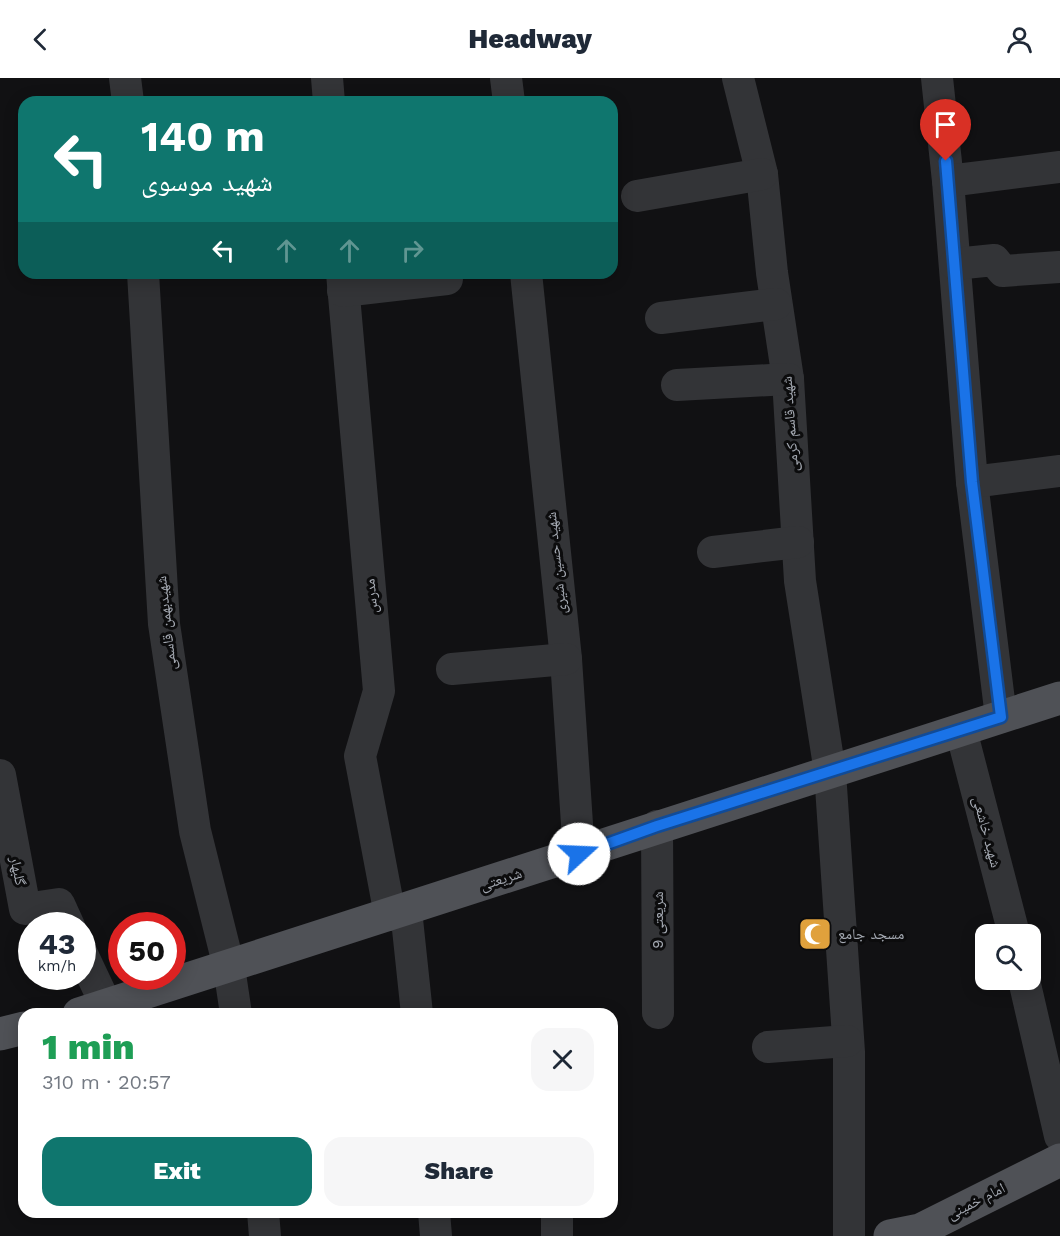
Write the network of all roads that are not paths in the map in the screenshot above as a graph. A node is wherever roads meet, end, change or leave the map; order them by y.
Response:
1 (126, 78) edge
2 (327, 78) edge
3 (506, 78) edge
4 (738, 78) edge
5 (937, 78) edge
6 (128, 96) edge
7 (328, 96) edge
8 (508, 96) edge
9 (1060, 167) edge
10 (762, 174) junction
11 (948, 182) junction
12 (637, 196) dead end
13 (955, 264) junction
14 (1059, 267) edge
15 (142, 279) edge
16 (447, 279) dead end
17 (527, 279) edge
18 (343, 282) edge
19 (776, 304) junction
20 (661, 318) dead end
21 (788, 379) junction
22 (677, 385) dead end
23 (1060, 471) edge
24 (972, 482) junction
25 (798, 542) junction
26 (712, 552) dead end
27 (566, 659) junction
28 (452, 669) dead end
29 (1060, 698) edge
30 (1001, 717) junction
31 (961, 730) junction
32 (830, 772) junction
33 (0, 775) edge
34 (657, 826) junction
35 (579, 854) junction
36 (63, 912) edge
37 (398, 912) junction
38 (1011, 924) edge
39 (229, 967) junction
40 (89, 990) edge
41 (1026, 990) edge
42 (93, 1008) edge
43 (99, 1008) edge
44 (235, 1008) edge
45 (416, 1008) edge
46 (658, 1013) dead end
47 (18, 1030) edge
48 (0, 1035) edge
49 (847, 1041) junction
50 (768, 1047) dead end
51 (1060, 1136) edge
52 (1060, 1160) edge
53 (264, 1218) edge
54 (434, 1218) edge
55 (557, 1218) edge
56 (265, 1236) edge
57 (436, 1236) edge
58 (557, 1236) edge
59 (849, 1236) edge
60 (890, 1236) edge

1 - 6 street
2 - 7 street
3 - 8 street
4 - 10 street, شهید قاسم کرمی
5 - 11 street
9 - 11 street
10 - 12 street
10 - 19 street, شهید قاسم کرمی
11 - 13 street
13 - 14 street
13 - 24 street
15 - 39 street, شهیدبهمن قاسمی
16 - 18 street
17 - 27 street, شهید حسین شیری
18 - 37 street, مدرس
19 - 20 street
19 - 21 street, شهید قاسم کرمی
21 - 22 street
21 - 25 street, شهید قاسم کرمی
23 - 24 street
24 - 30 street
25 - 26 street
25 - 32 street, شهید قاسم کرمی
27 - 28 street
27 - 35 street, شهید حسین شیری
29 - 30 main road, شریعتی
30 - 31 main road, شریعتی
31 - 32 main road, شریعتی
31 - 38 street, شهید خاشعی
32 - 34 main road, شریعتی
32 - 49 street, شهید قاسم کرمی
33 - 36 street, گلبهار
34 - 35 main road, شریعتی
34 - 46 street, شریعتی 9
35 - 37 main road, شریعتی
37 - 39 main road, شریعتی
37 - 45 street, مدرس
39 - 43 main road, شریعتی
39 - 44 street, شهیدبهمن قاسمی
40 - 42 street
41 - 51 street
47 - 48 main road
49 - 50 street
49 - 59 street, شهید قاسم کرمی
52 - 60 main road, امام خمینی
53 - 56 street
54 - 57 street
55 - 58 street

